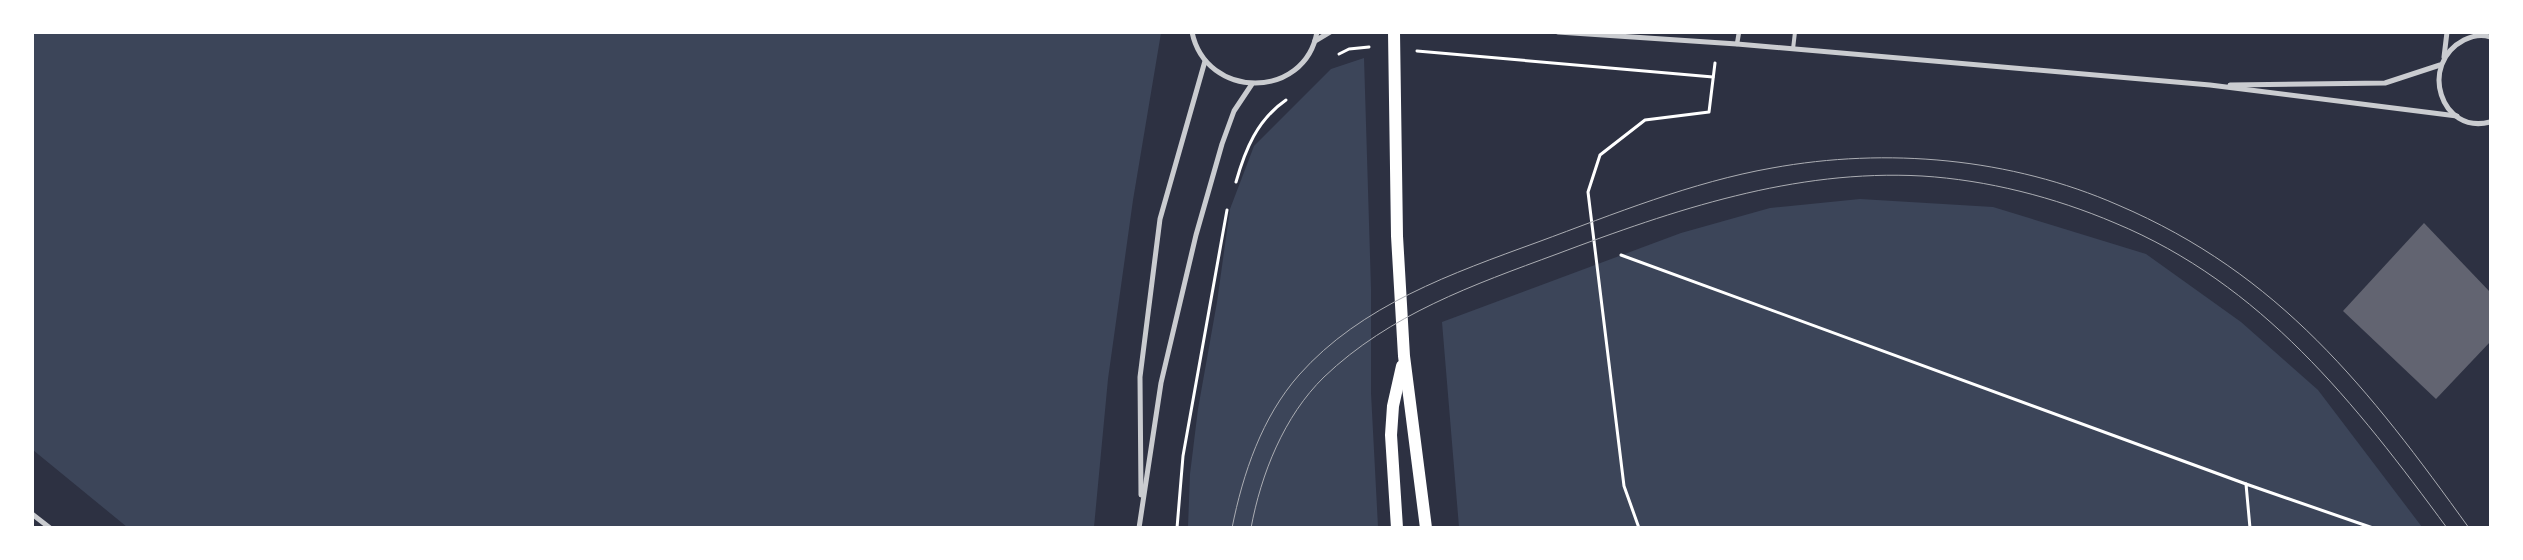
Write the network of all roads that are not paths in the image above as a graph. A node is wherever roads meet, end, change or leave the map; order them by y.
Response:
1 (1192, 32) edge
2 (1317, 32) edge
3 (1330, 32) edge
4 (1394, 32) edge
5 (1558, 32) edge
6 (1739, 32) edge
7 (1795, 32) edge
8 (2446, 32) edge
9 (2490, 37) edge
10 (1315, 41) junction
11 (1737, 44) junction
12 (1793, 49) junction
13 (2444, 57) junction
14 (1205, 61) junction
15 (2440, 65) junction
16 (1252, 84) junction
17 (2210, 85) junction
18 (2457, 116) junction
19 (2489, 123) edge
20 (1404, 356) junction
21 (1141, 511) junction
22 (32, 514) edge
23 (50, 528) edge
24 (1139, 528) edge
25 (1397, 528) edge
26 (1426, 528) edge

1 - 14 street
2 - 10 street
3 - 10 street
4 - 20 main road
5 - 11 street
6 - 11 street
7 - 12 lane
8 - 13 street
9 - 13 street
10 - 16 street
11 - 12 street
12 - 17 street
13 - 15 street
14 - 16 street
14 - 21 street
15 - 17 street
15 - 18 street
16 - 21 street
17 - 18 street
18 - 19 street
20 - 25 main road
20 - 26 main road
21 - 24 street
22 - 23 street

